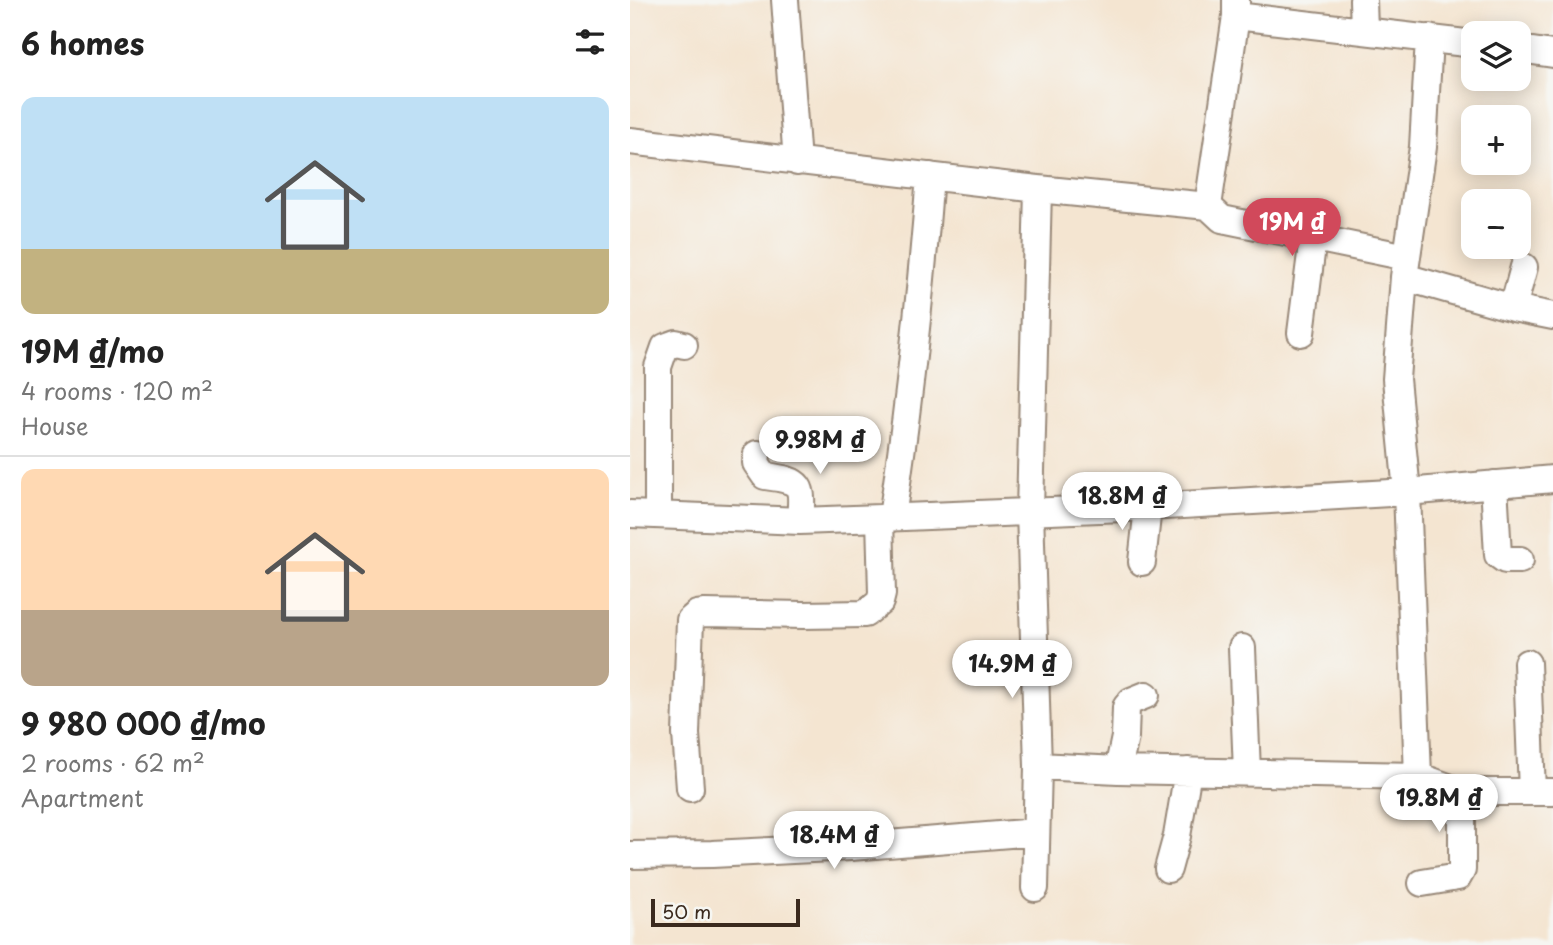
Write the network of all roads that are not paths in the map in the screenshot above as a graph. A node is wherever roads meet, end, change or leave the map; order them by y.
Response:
1 (785, 0) edge
2 (1236, 8) edge
3 (1364, 15) edge
4 (1429, 38) junction
5 (1461, 42) edge
6 (1531, 51) edge
7 (1553, 54) edge
8 (630, 141) edge
9 (797, 159) junction
10 (930, 176) junction
11 (1038, 189) junction
12 (1208, 206) junction
13 (1313, 238) junction
14 (1406, 267) junction
15 (1524, 267) dead end
16 (1513, 308) junction
17 (1553, 316) edge
18 (1301, 332) dead end
19 (684, 345) dead end
20 (757, 454) dead end
21 (1553, 479) edge
22 (1494, 484) junction
23 (1407, 492) junction
24 (1148, 507) junction
25 (1030, 511) junction
26 (630, 514) edge
27 (658, 514) junction
28 (886, 518) junction
29 (800, 521) junction
30 (1520, 560) dead end
31 (1143, 562) dead end
32 (1242, 648) dead end
33 (1527, 663) dead end
34 (1146, 695) dead end
35 (1038, 766) junction
36 (1118, 770) junction
37 (1188, 771) junction
38 (1247, 772) junction
39 (1418, 776) junction
40 (690, 788) dead end
41 (1462, 792) junction
42 (1543, 792) edge
43 (1036, 832) junction
44 (630, 855) edge
45 (1168, 869) dead end
46 (1422, 883) dead end
47 (1035, 888) dead end

1 - 9 street
2 - 3 street
2 - 12 street
3 - 4 street
4 - 5 street
4 - 14 street
6 - 7 street
8 - 9 street
9 - 10 street
10 - 11 street
10 - 28 street
11 - 12 street
11 - 25 street
12 - 13 street
13 - 14 street
13 - 18 street
14 - 16 street
14 - 23 street
15 - 16 street
16 - 17 street
19 - 27 street
20 - 29 street
21 - 22 street
22 - 23 street
22 - 30 street
23 - 24 street
23 - 39 street
24 - 25 street
24 - 31 street
25 - 28 street
25 - 35 street
26 - 27 street
27 - 29 street
28 - 29 street
28 - 40 street
32 - 38 street
33 - 42 street
34 - 36 street
35 - 36 street
35 - 43 street
36 - 37 street
37 - 38 street
37 - 45 street
38 - 39 street
39 - 41 street
41 - 42 street
41 - 46 street
43 - 44 street
43 - 47 street

